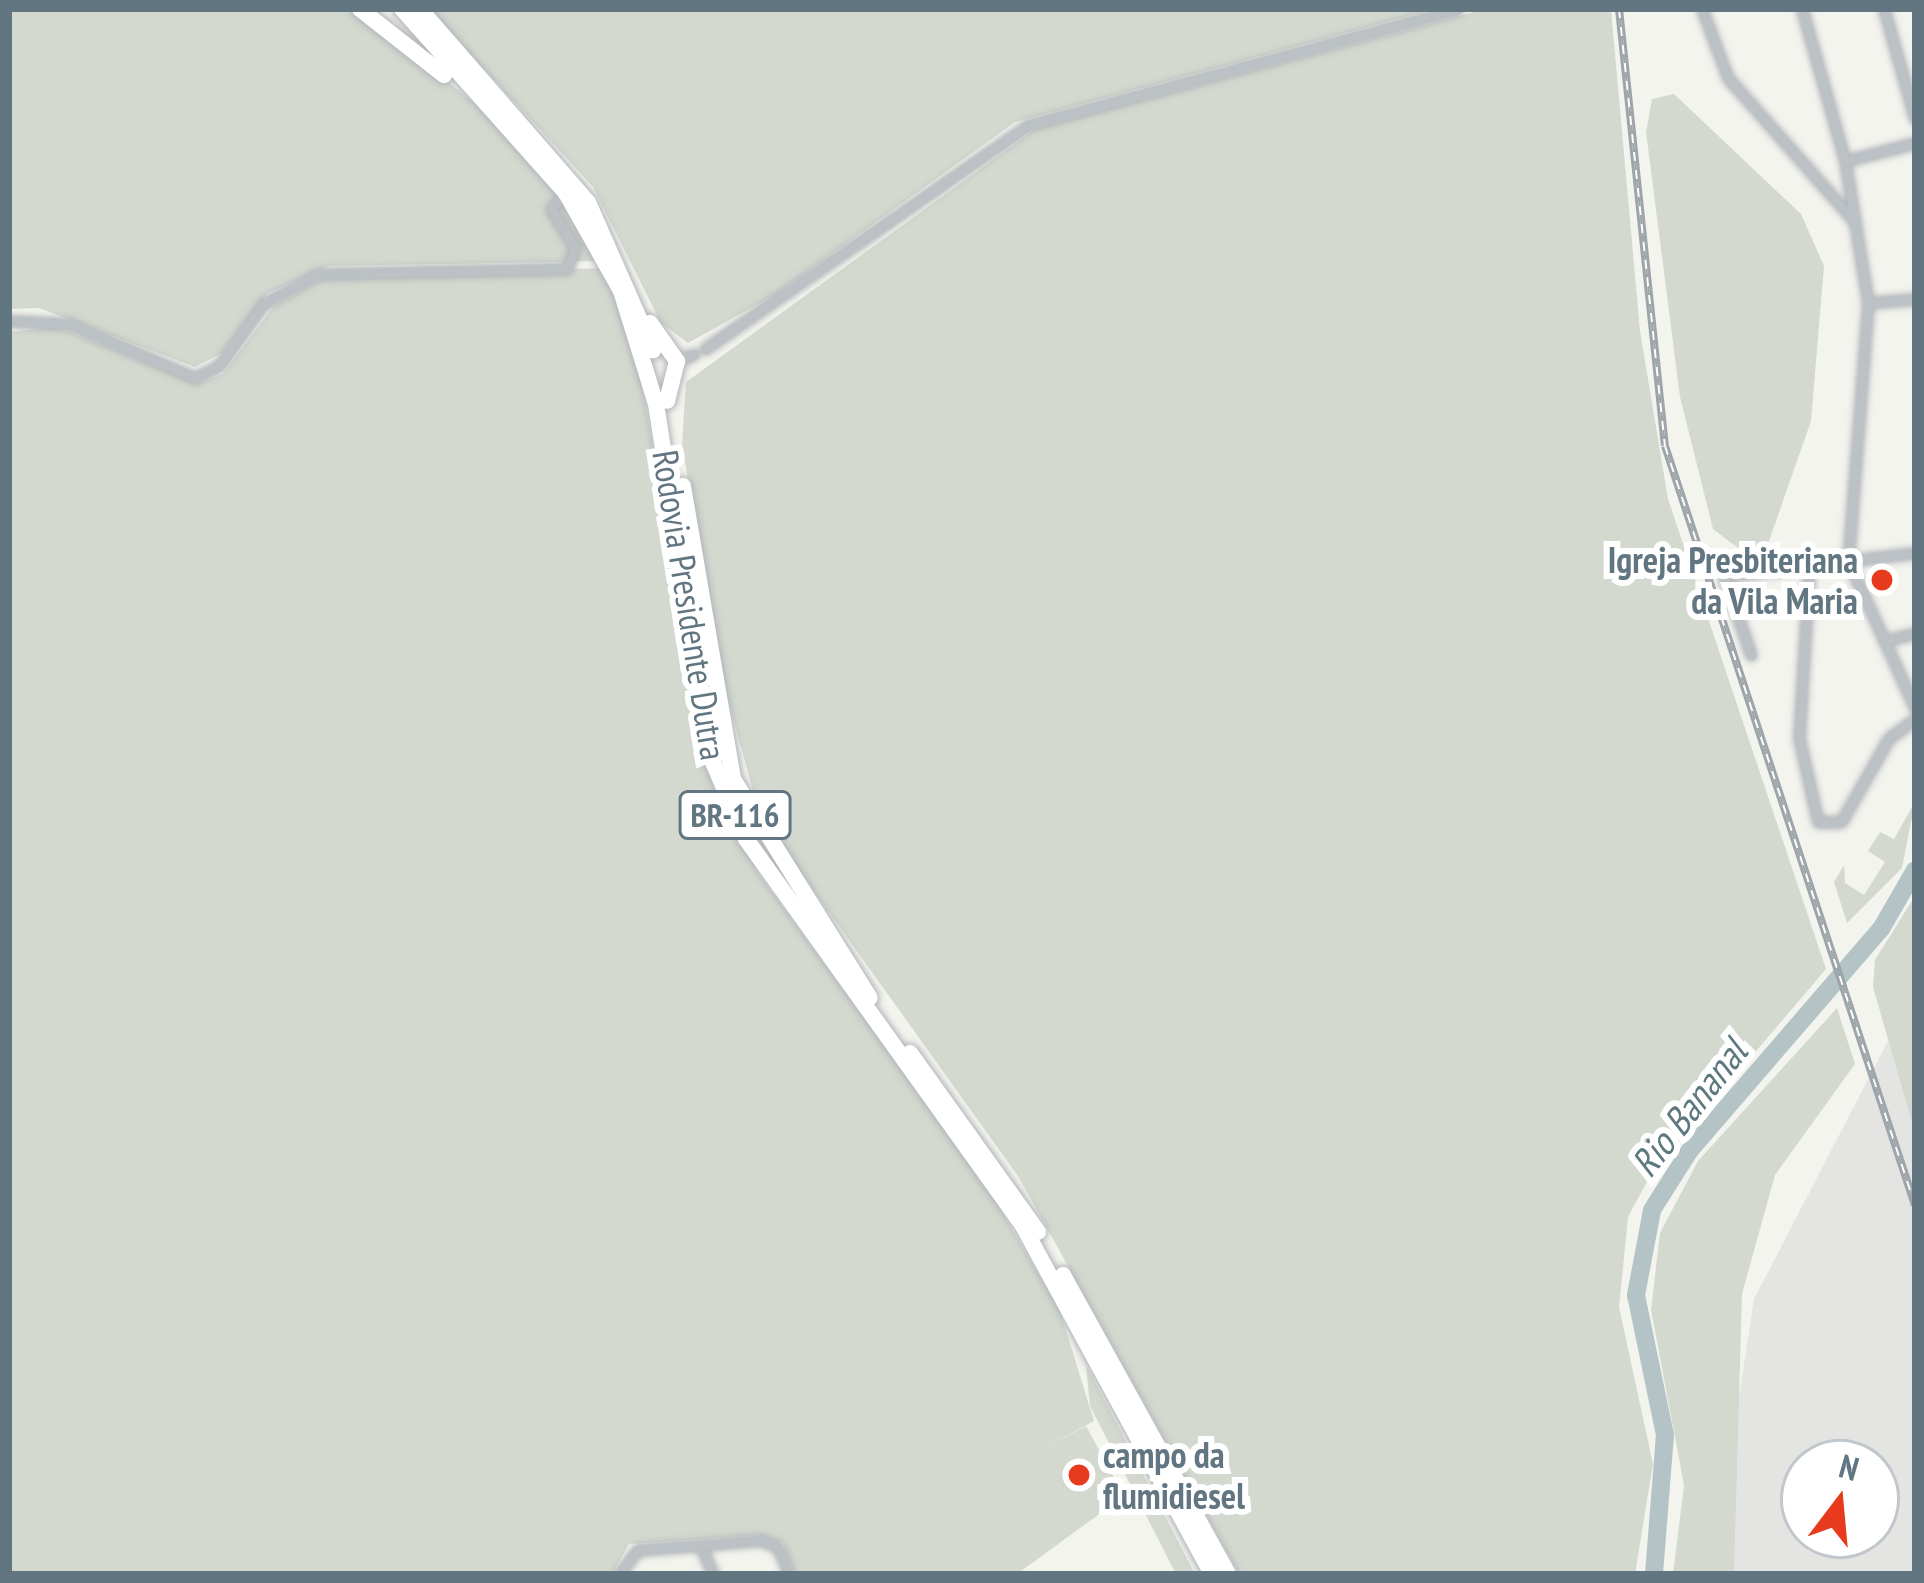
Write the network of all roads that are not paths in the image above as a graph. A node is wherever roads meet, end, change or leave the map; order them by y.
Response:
1 (360, 9) edge
2 (402, 9) edge
3 (420, 9) edge
4 (1458, 9) edge
5 (1702, 9) edge
6 (1802, 9) edge
7 (1884, 9) edge
8 (487, 105) junction
9 (1915, 119) edge
10 (1915, 143) edge
11 (1846, 161) junction
12 (566, 193) junction
13 (1859, 227) junction
14 (1915, 299) edge
15 (1868, 303) junction
16 (643, 312) junction
17 (9, 321) edge
18 (692, 355) junction
19 (667, 401) junction
20 (1915, 554) edge
21 (1848, 561) junction
22 (1809, 570) junction
23 (1915, 633) edge
24 (1884, 641) junction
25 (1751, 655) dead end
26 (1915, 708) edge
27 (1915, 719) edge
28 (1195, 1544) junction
29 (701, 1546) junction
30 (619, 1574) edge
31 (713, 1574) edge
32 (789, 1574) edge
33 (1199, 1574) edge
34 (1212, 1574) edge
35 (1228, 1574) edge

1 - 8 highway
2 - 8 highway, Rodovia Presidente Dutra / BR-116
3 - 16 highway, Rodovia Presidente Dutra / BR-116
4 - 18 street
5 - 13 street
6 - 11 street
7 - 9 street
8 - 12 highway, Rodovia Presidente Dutra / BR-116
10 - 11 street
11 - 13 street
12 - 17 street
12 - 28 highway, Rodovia Presidente Dutra / BR-116
13 - 15 street
14 - 15 street
15 - 21 street
16 - 18 highway
16 - 19 highway, Rodovia Presidente Dutra / BR-116
18 - 19 highway
19 - 35 highway, Rodovia Presidente Dutra / BR-116
20 - 21 street
21 - 22 street
21 - 24 street
22 - 25 street
22 - 27 street
23 - 24 street
24 - 26 street
28 - 33 highway
28 - 34 highway, Rodovia Presidente Dutra / BR-116
29 - 30 street
29 - 31 street
29 - 32 street

